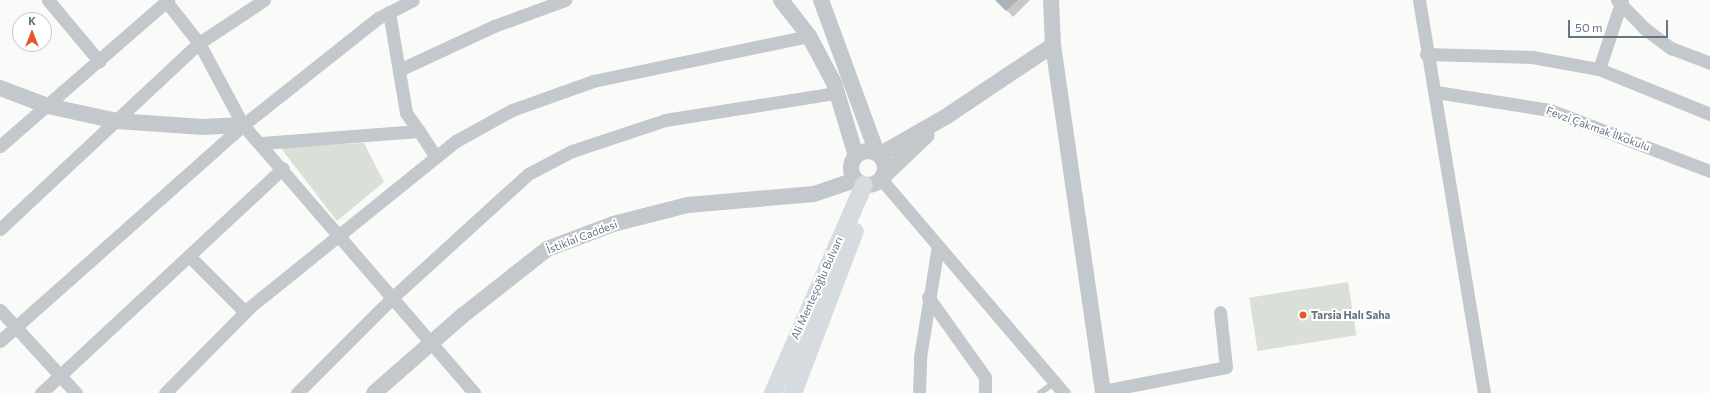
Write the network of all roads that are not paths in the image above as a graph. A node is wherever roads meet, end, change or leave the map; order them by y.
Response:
1 (48, 0) edge
2 (166, 0) edge
3 (264, 0) edge
4 (413, 0) edge
5 (565, 0) edge
6 (781, 0) edge
7 (821, 0) edge
8 (1051, 0) edge
9 (1419, 0) edge
10 (1620, 1) edge
11 (389, 12) junction
12 (809, 36) junction
13 (198, 43) junction
14 (1053, 45) junction
15 (843, 53) junction
16 (1426, 54) junction
17 (99, 61) junction
18 (1710, 63) edge
19 (398, 70) junction
20 (1599, 70) junction
21 (0, 88) edge
22 (836, 92) junction
23 (1436, 92) junction
24 (48, 106) junction
25 (1710, 114) edge
26 (947, 116) junction
27 (116, 121) junction
28 (243, 125) junction
29 (419, 131) junction
30 (262, 143) junction
31 (0, 146) edge
32 (878, 154) junction
33 (435, 156) junction
34 (856, 156) junction
35 (283, 168) junction
36 (1710, 171) edge
37 (872, 181) junction
38 (0, 229) edge
39 (336, 236) junction
40 (938, 246) junction
41 (189, 256) junction
42 (394, 296) junction
43 (928, 297) junction
44 (0, 310) edge
45 (245, 312) junction
46 (1220, 312) dead end
47 (16, 327) junction
48 (0, 341) edge
49 (430, 344) junction
50 (59, 376) junction
51 (1055, 382) junction
52 (1103, 392) edge
53 (41, 393) edge
54 (76, 393) edge
55 (165, 393) edge
56 (297, 393) edge
57 (374, 393) edge
58 (474, 393) edge
59 (773, 393) edge
60 (793, 393) edge
61 (919, 393) edge
62 (985, 393) edge
63 (1040, 393) edge
64 (1064, 393) edge
65 (1484, 393) edge

1 - 17 street
2 - 13 street
2 - 17 street
3 - 13 street
4 - 11 street
5 - 19 street
6 - 12 street
7 - 15 street
8 - 14 street
9 - 16 street
10 - 18 street
10 - 20 street
11 - 19 street
11 - 28 street
12 - 15 street
12 - 22 street
12 - 33 street
13 - 27 street
13 - 28 street
14 - 26 street
14 - 52 street
15 - 32 street
16 - 20 street
16 - 23 street
17 - 24 street
19 - 29 street
20 - 25 street
21 - 24 street
22 - 34 street
22 - 42 street
23 - 36 street, Fevzi Çakmak İlkokulu
23 - 65 street
24 - 27 street
24 - 31 street
26 - 32 street
26 - 37 street
27 - 28 street
27 - 38 street
28 - 30 street
28 - 47 street
29 - 30 street
29 - 33 street
30 - 35 street
32 - 34 street
32 - 37 street
33 - 39 street
34 - 37 street
35 - 39 street
35 - 41 street
37 - 40 street
37 - 49 street, İstiklal Caddesi
37 - 59 main road, Ali Menteşoğlu Bulvarı
37 - 60 main road, Ali Menteşoğlu Bulvarı
39 - 42 street
39 - 45 street
40 - 43 street
40 - 51 street
41 - 45 street
41 - 50 street
42 - 49 street
42 - 56 street
43 - 61 street
43 - 62 street
44 - 47 street
45 - 55 street
46 - 52 street
47 - 48 street
47 - 50 street
49 - 57 street, İstiklal Caddesi
49 - 58 street
50 - 53 street
50 - 54 street
51 - 63 lane
51 - 64 street

